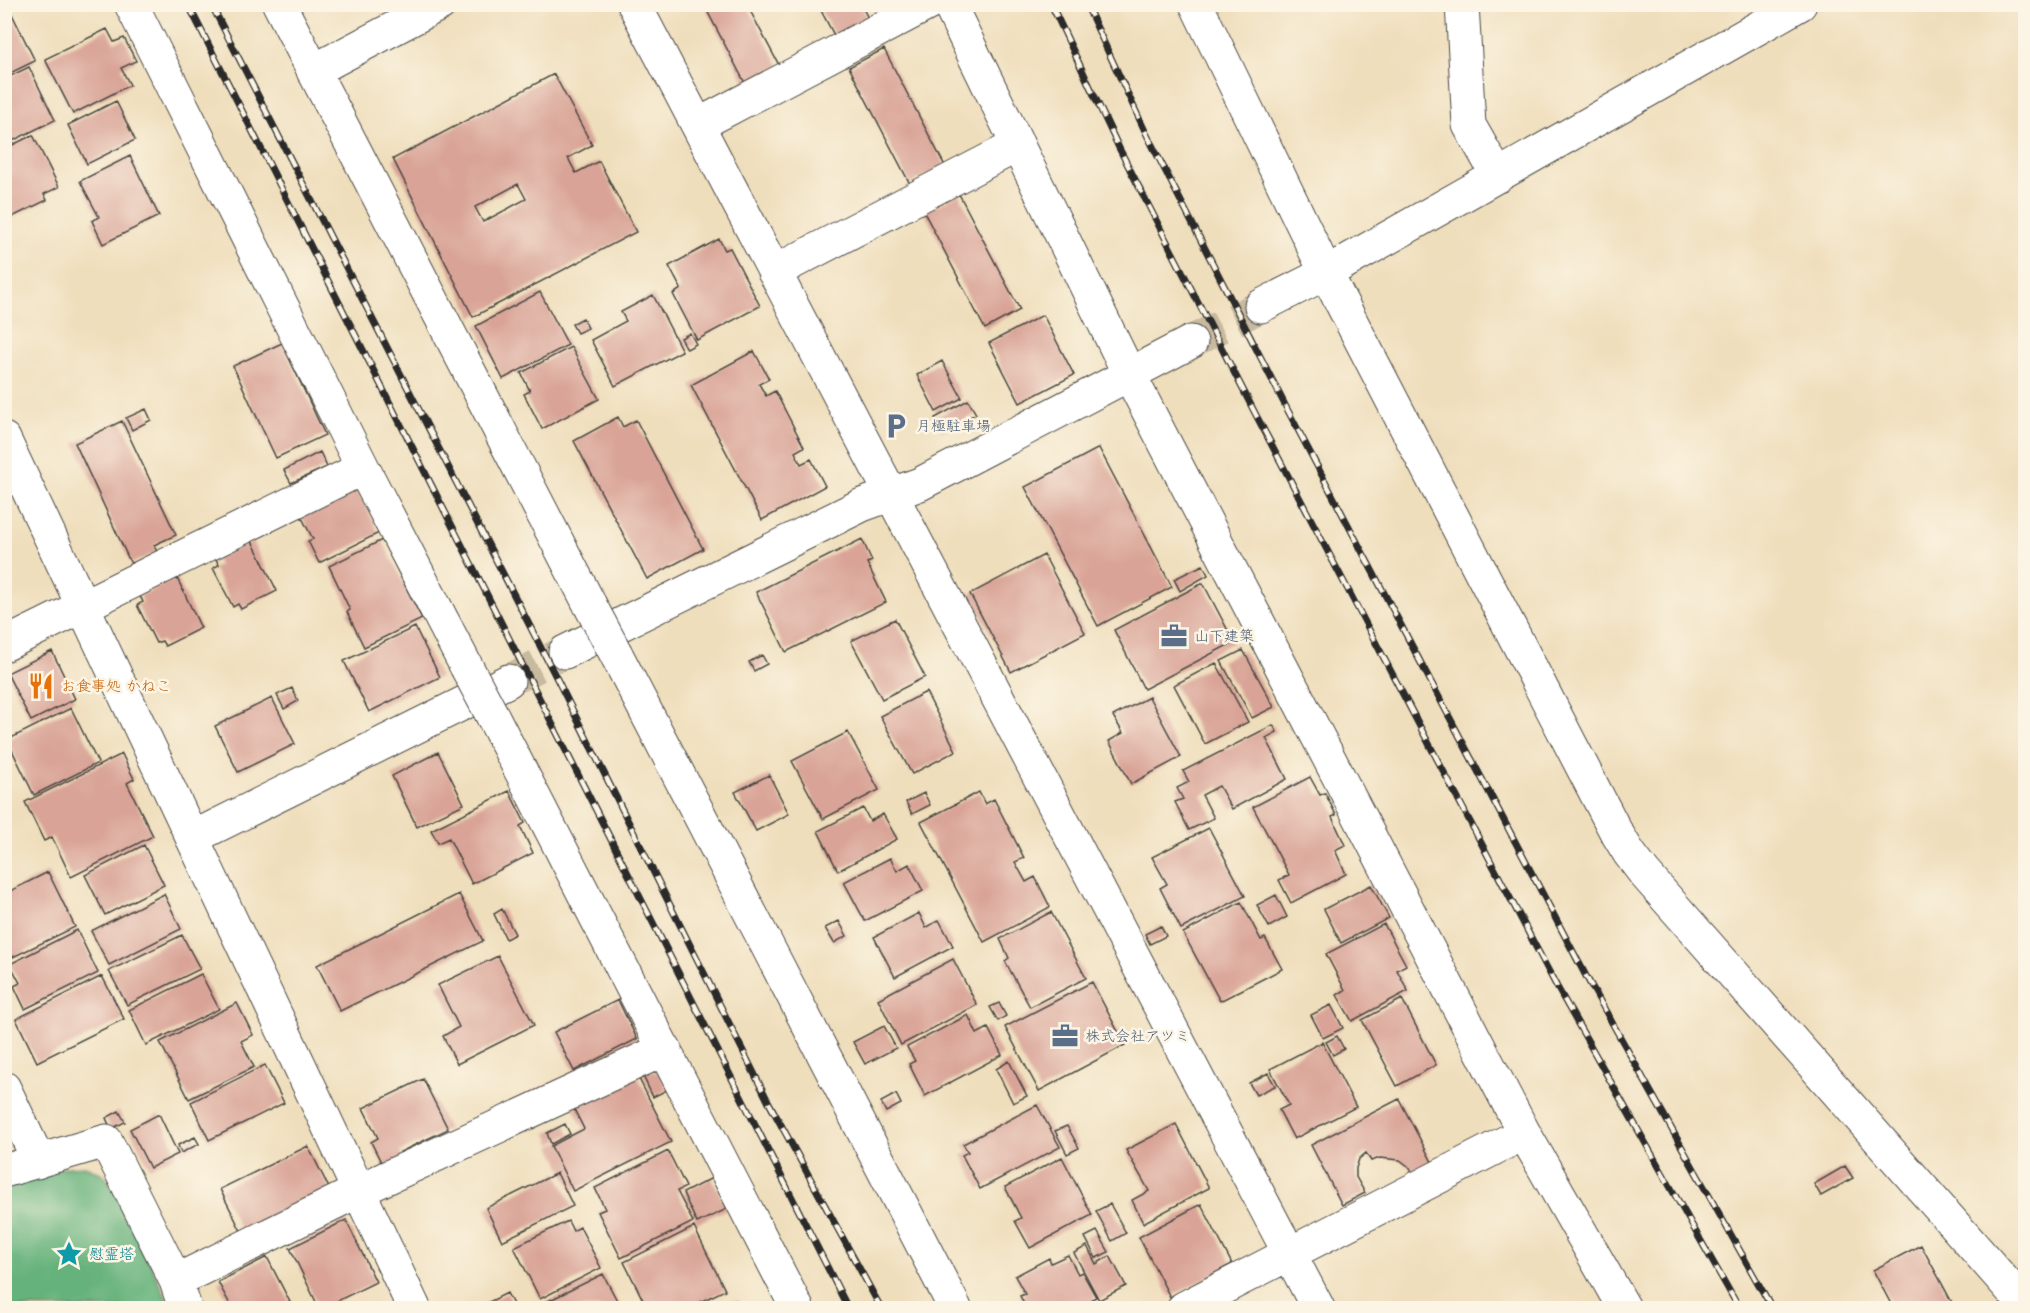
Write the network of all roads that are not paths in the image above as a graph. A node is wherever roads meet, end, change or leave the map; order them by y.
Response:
1 (131, 4) edge
2 (279, 4) edge
3 (440, 4) edge
4 (634, 4) edge
5 (928, 4) edge
6 (949, 4) edge
7 (1196, 4) edge
8 (1462, 4) edge
9 (1800, 4) edge
10 (313, 71) junction
11 (698, 125) junction
12 (1018, 145) junction
13 (1498, 176) junction
14 (774, 272) junction
15 (1326, 273) junction
16 (1261, 306) tunnel mouth
17 (1191, 342) tunnel mouth
18 (1129, 374) junction
19 (4, 439) edge
20 (363, 468) junction
21 (891, 494) junction
22 (83, 606) junction
23 (4, 645) edge
24 (565, 652) tunnel mouth
25 (508, 681) tunnel mouth
26 (192, 838) junction
27 (665, 1049) junction
28 (4, 1088) edge
29 (1524, 1132) junction
30 (37, 1162) junction
31 (4, 1171) edge
32 (358, 1191) junction
33 (1289, 1254) junction
34 (180, 1294) edge
35 (2025, 1306) edge
36 (414, 1308) edge
37 (797, 1308) edge
38 (955, 1308) edge
39 (1184, 1308) edge
40 (1318, 1308) edge
41 (1624, 1308) edge

1 - 20 street
2 - 10 street
3 - 10 street
4 - 11 street
5 - 11 street
6 - 12 street
7 - 15 street
8 - 13 street
9 - 13 street
10 - 38 street, bridge
11 - 14 street
12 - 14 street
12 - 18 street
13 - 15 street
14 - 21 street
15 - 16 street
15 - 35 street
17 - 18 street
18 - 21 street
18 - 29 street
19 - 22 street
20 - 22 street
20 - 27 street, bridge
21 - 24 street
21 - 33 street
22 - 23 street
22 - 26 street
25 - 26 street
26 - 32 street
27 - 32 street
27 - 37 street
28 - 30 street
29 - 33 street
29 - 41 street
30 - 31 street
30 - 34 street
32 - 34 street
32 - 36 street
33 - 39 street
33 - 40 street

